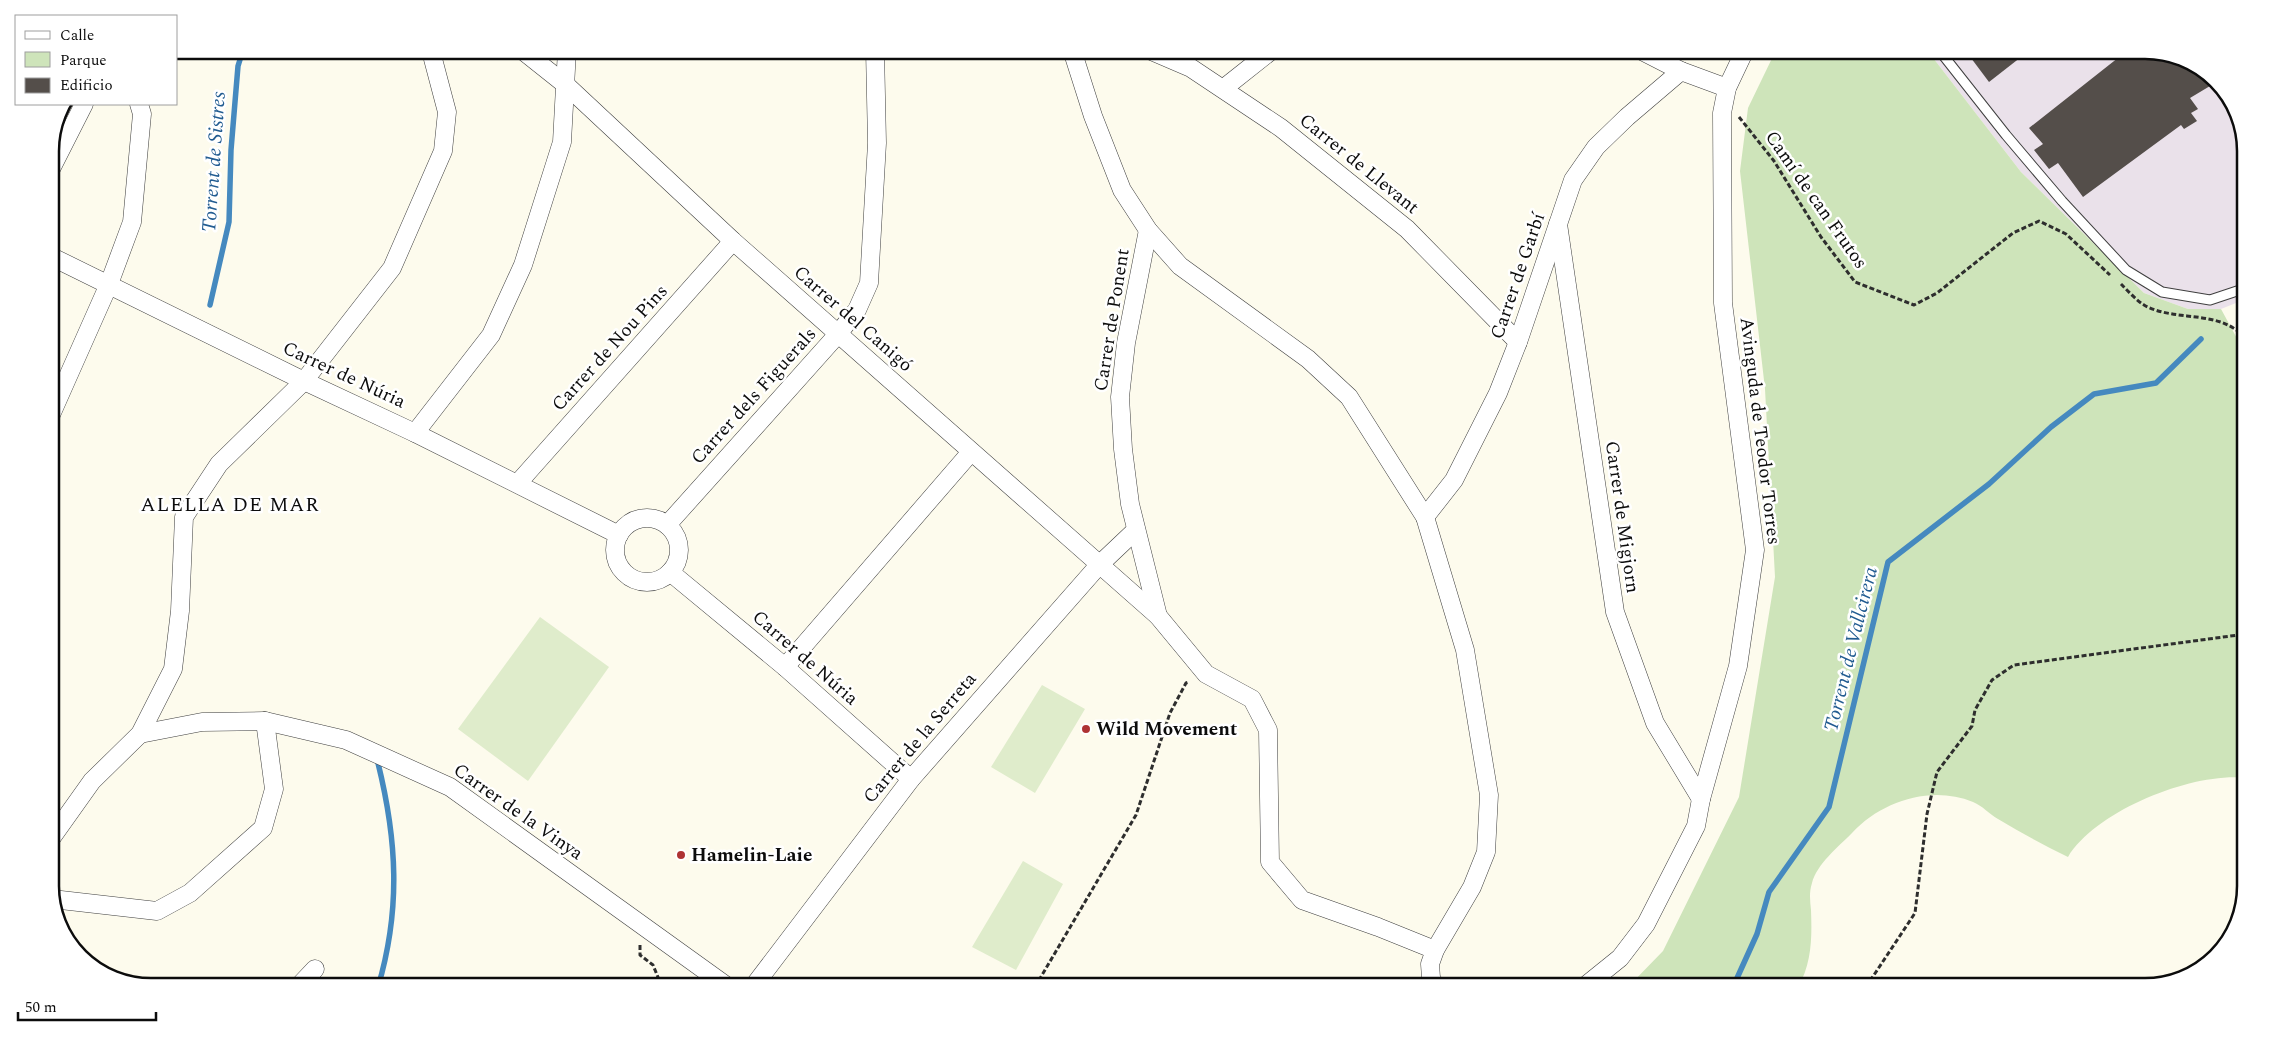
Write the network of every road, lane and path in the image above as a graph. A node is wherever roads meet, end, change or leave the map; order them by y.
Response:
1 (433, 59) edge
2 (533, 59) edge
3 (567, 59) edge
4 (875, 59) edge
5 (1075, 59) edge
6 (1170, 59) edge
7 (1261, 59) edge
8 (1658, 59) edge
9 (1741, 59) edge
10 (1946, 59) edge
11 (1681, 71) junction
12 (566, 85) junction
13 (1224, 88) junction
14 (1727, 88) junction
15 (84, 105) edge
16 (139, 105) edge
17 (1722, 113) junction
18 (59, 154) edge
19 (1558, 224) junction
20 (1148, 230) junction
21 (733, 241) junction
22 (59, 260) edge
23 (109, 284) junction
24 (2237, 291) edge
25 (2237, 330) edge
26 (838, 334) junction
27 (1518, 342) junction
28 (304, 381) junction
29 (59, 398) edge
30 (415, 432) junction
31 (971, 452) junction
32 (518, 483) junction
33 (1425, 518) junction
34 (667, 525) junction
35 (1136, 530) junction
36 (619, 535) junction
37 (1098, 565) junction
38 (670, 572) junction
39 (1158, 616) junction
40 (2237, 635) edge
41 (785, 667) junction
42 (1206, 674) junction
43 (266, 721) junction
44 (140, 734) junction
45 (910, 779) junction
46 (1701, 800) junction
47 (59, 827) edge
48 (60, 900) edge
49 (639, 923) junction
50 (1435, 950) junction
51 (315, 969) dead end
52 (306, 978) edge
53 (658, 978) edge
54 (715, 978) edge
55 (760, 978) edge
56 (1040, 978) edge
57 (1431, 978) edge
58 (1595, 978) edge
59 (1872, 978) edge

1 - 28 street
2 - 12 street, Carrer del Canigó
3 - 12 street
4 - 26 street, Carrer dels Figuerals
5 - 20 street
6 - 13 street, Carrer de Llevant
7 - 13 street
8 - 11 street
9 - 14 street, Avinguda de Teodor Torres
10 - 24 lane
11 - 14 street
11 - 19 street, Carrer de Garbí
12 - 21 street, Carrer del Canigó
12 - 30 street
13 - 27 street, Carrer de Llevant
14 - 17 street, Avinguda de Teodor Torres
15 - 18 street
16 - 23 street
17 - 25 path, Camí de can Frutos
17 - 46 street, Avinguda de Teodor Torres
19 - 27 street, Carrer de Garbí
19 - 46 street, Carrer de Migjorn
20 - 33 street
20 - 35 street, Carrer de Ponent
21 - 26 street, Carrer del Canigó
21 - 32 street, Carrer de Nou Pins
22 - 23 street, Carrer de Núria
23 - 28 street, Carrer de Núria
23 - 29 street
26 - 31 street, Carrer del Canigó
26 - 34 street, Carrer dels Figuerals
27 - 33 street, Carrer de Garbí
28 - 30 street, Carrer de Núria
28 - 44 street
30 - 32 street, Carrer de Núria
31 - 37 street, Carrer del Canigó
31 - 41 street
32 - 36 street, Carrer de Núria
33 - 50 street
34 - 36 street
34 - 38 street
35 - 37 street, Carrer de la Serreta
35 - 39 street, Carrer de Ponent
36 - 38 street
37 - 39 street, Carrer del Canigó
37 - 45 street, Carrer de la Serreta
38 - 41 street, Carrer de Núria
39 - 42 street, Carrer de Ponent
40 - 59 path
41 - 45 street, Carrer de Núria
42 - 50 street, Carrer de Ponent
42 - 56 path
43 - 44 street, Carrer de la Vinya
43 - 48 street
43 - 49 street, Carrer de la Vinya
44 - 47 street
45 - 55 street, Carrer de la Serreta
46 - 58 street, Avinguda de Teodor Torres
49 - 53 path
49 - 54 street, Carrer de la Vinya
50 - 57 street
51 - 52 street

